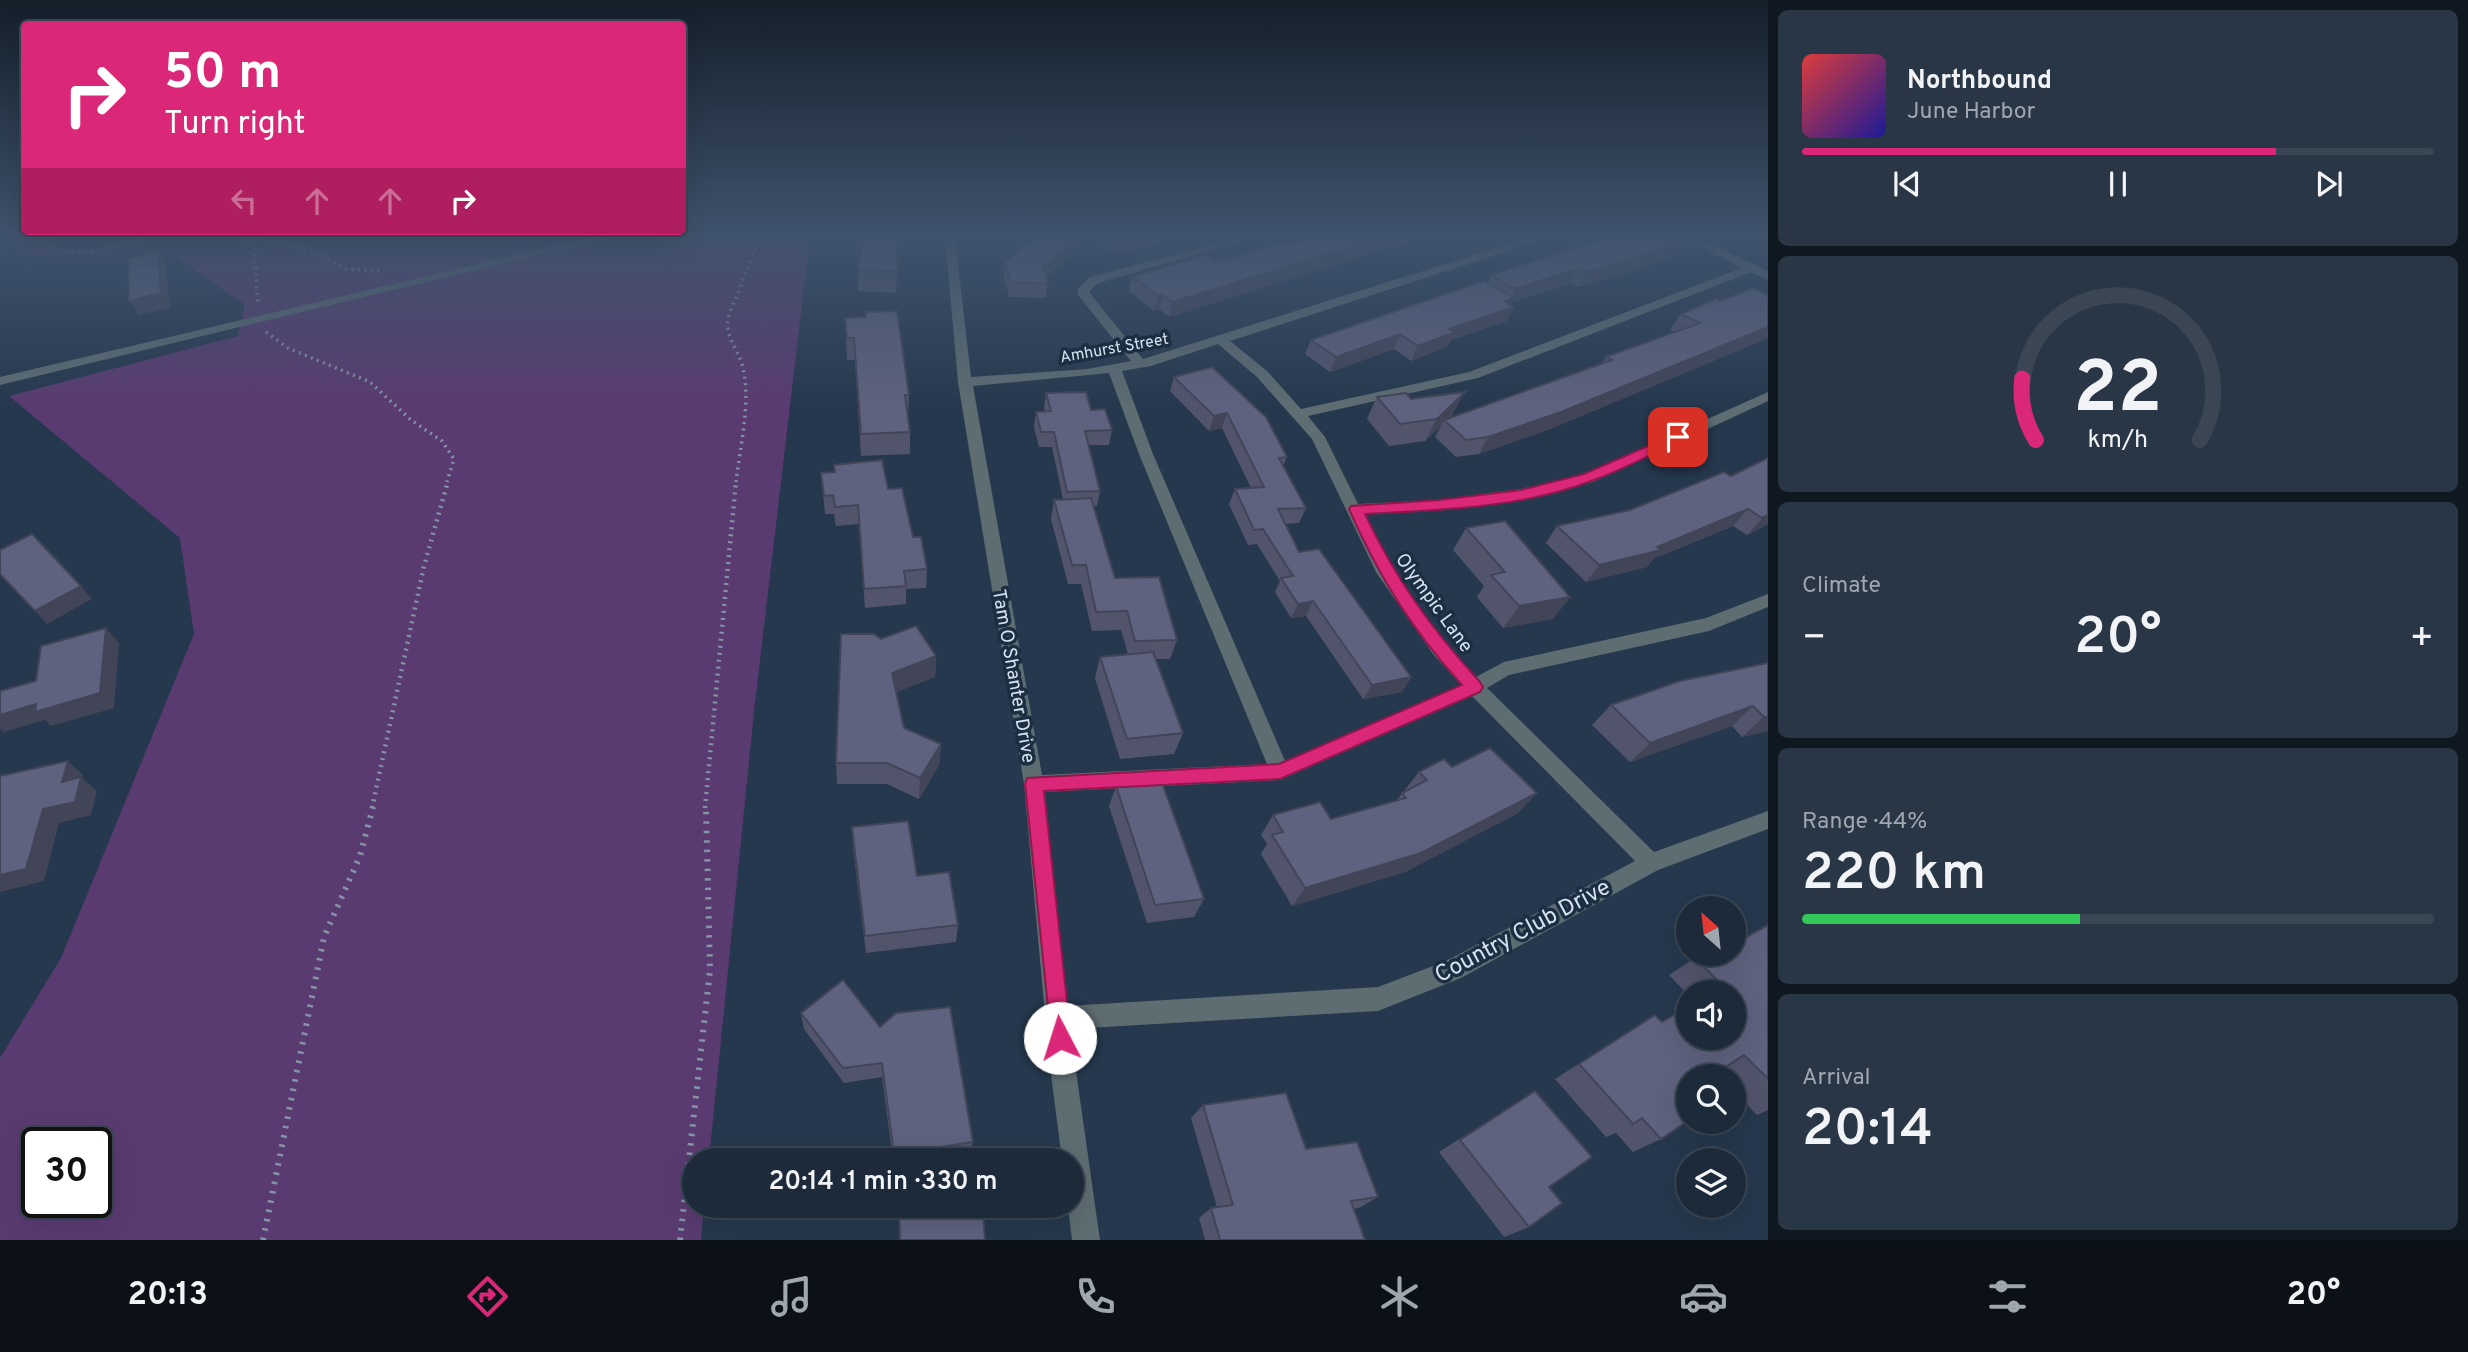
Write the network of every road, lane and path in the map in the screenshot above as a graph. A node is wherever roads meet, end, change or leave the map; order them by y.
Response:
1 (257, 294) edge
2 (365, 294) edge
3 (737, 294) edge
4 (955, 294) edge
5 (1084, 294) edge
6 (1367, 294) edge
7 (1685, 294) edge
8 (258, 319) junction
9 (1222, 341) junction
10 (1140, 364) junction
11 (1114, 368) junction
12 (0, 381) edge
13 (965, 382) junction
14 (1768, 396) edge
15 (1298, 414) junction
16 (1356, 509) junction
17 (1768, 600) edge
18 (1474, 687) junction
19 (1280, 772) junction
20 (1034, 784) junction
21 (1768, 820) edge
22 (1651, 863) junction
23 (1059, 1018) junction
24 (263, 1240) edge
25 (680, 1240) edge
26 (1086, 1240) edge

1 - 8 path
2 - 8 street
3 - 25 path
4 - 13 street, Tam O Shanter Drive
5 - 10 street
6 - 9 street, Amhurst Street
7 - 15 street
8 - 12 street
8 - 24 path
9 - 10 street, Amhurst Street
9 - 15 street, Olympic Lane
10 - 11 street, Amhurst Street
11 - 13 street, Amhurst Street
11 - 19 street
13 - 20 street, Tam O Shanter Drive
14 - 16 street
15 - 16 street, Olympic Lane
16 - 18 street, Olympic Lane
17 - 18 street
18 - 19 street
18 - 22 street, Olympic Lane
19 - 20 street
20 - 23 street, Tam O Shanter Drive
21 - 22 street, Country Club Drive
22 - 23 street, Country Club Drive
23 - 26 street, Tam O Shanter Drive

